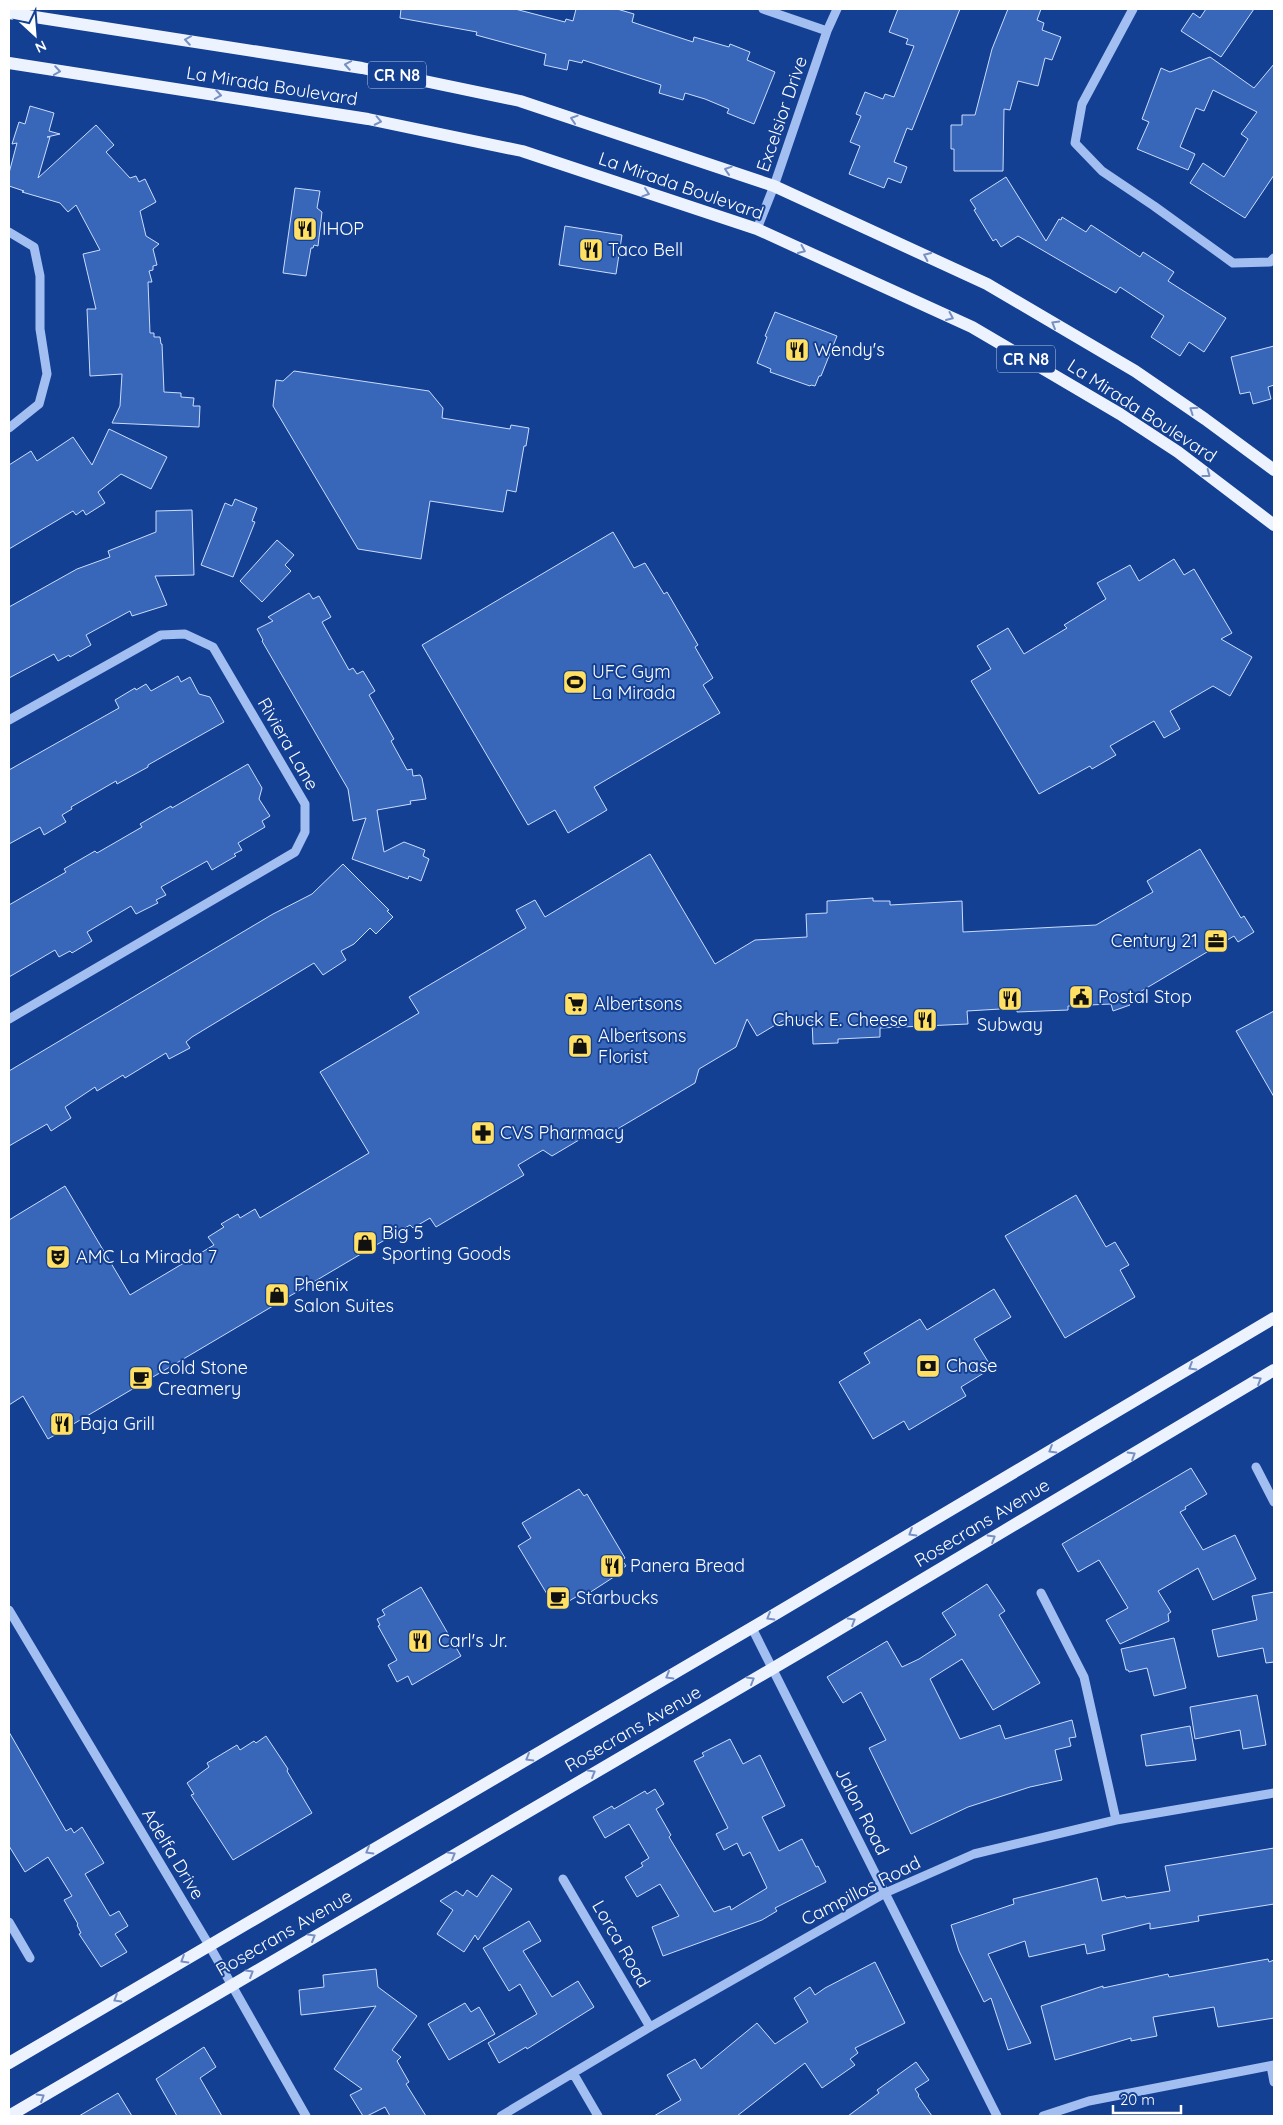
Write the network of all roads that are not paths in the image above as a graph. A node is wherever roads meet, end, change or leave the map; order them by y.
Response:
1 (763, 9) edge
2 (837, 9) edge
3 (1133, 9) edge
4 (9, 13) edge
5 (827, 31) junction
6 (9, 63) edge
7 (774, 186) junction
8 (757, 230) junction
9 (9, 232) edge
10 (1274, 258) edge
11 (9, 428) edge
12 (1274, 470) edge
13 (1274, 525) edge
14 (9, 720) edge
15 (9, 1019) edge
16 (1272, 1324) edge
17 (1274, 1370) edge
18 (1256, 1467) dead end
19 (1274, 1502) edge
20 (1041, 1593) dead end
21 (9, 1610) edge
22 (752, 1628) junction
23 (772, 1668) junction
24 (1274, 1794) edge
25 (1116, 1820) junction
26 (563, 1879) dead end
27 (885, 1893) junction
28 (9, 1922) edge
29 (209, 1945) junction
30 (30, 1958) dead end
31 (231, 1984) junction
32 (650, 2026) junction
33 (9, 2063) edge
34 (1273, 2066) edge
35 (573, 2073) junction
36 (1274, 2082) edge
37 (9, 2116) edge
38 (306, 2116) edge
39 (501, 2116) edge
40 (598, 2116) edge
41 (997, 2116) edge
42 (1043, 2116) edge

1 - 5 street
2 - 5 street, Excelsior Drive
3 - 10 street
7 -> 4 main road, La Mirada Boulevard / CR N8
5 - 7 street, Excelsior Drive
6 -> 8 main road, La Mirada Boulevard / CR N8
7 - 8 street, Excelsior Drive
12 -> 7 main road, La Mirada Boulevard / CR N8
8 -> 13 main road, La Mirada Boulevard / CR N8
9 - 11 street
14 - 15 street, Riviera Lane
16 -> 22 main road, Rosecrans Avenue
23 -> 17 main road, Rosecrans Avenue
18 - 19 street
20 - 25 street
21 - 29 street, Adelfa Drive
22 - 23 street, Jalon Road
22 -> 29 main road, Rosecrans Avenue
23 - 27 street, Jalon Road
31 -> 23 main road, Rosecrans Avenue
24 - 25 street, Campillos Road
25 - 27 street, Campillos Road
26 - 32 street, Lorca Road
27 - 32 street, Campillos Road
27 - 41 street, Jalon Road
28 - 30 street
29 - 31 street, Adelfa Drive
29 -> 33 main road, Rosecrans Avenue
37 -> 31 main road, Rosecrans Avenue
31 - 38 street, Adelfa Drive
32 - 35 street, Campillos Road
34 - 36 street
34 - 42 street
35 - 39 street, Campillos Road
35 - 40 street

